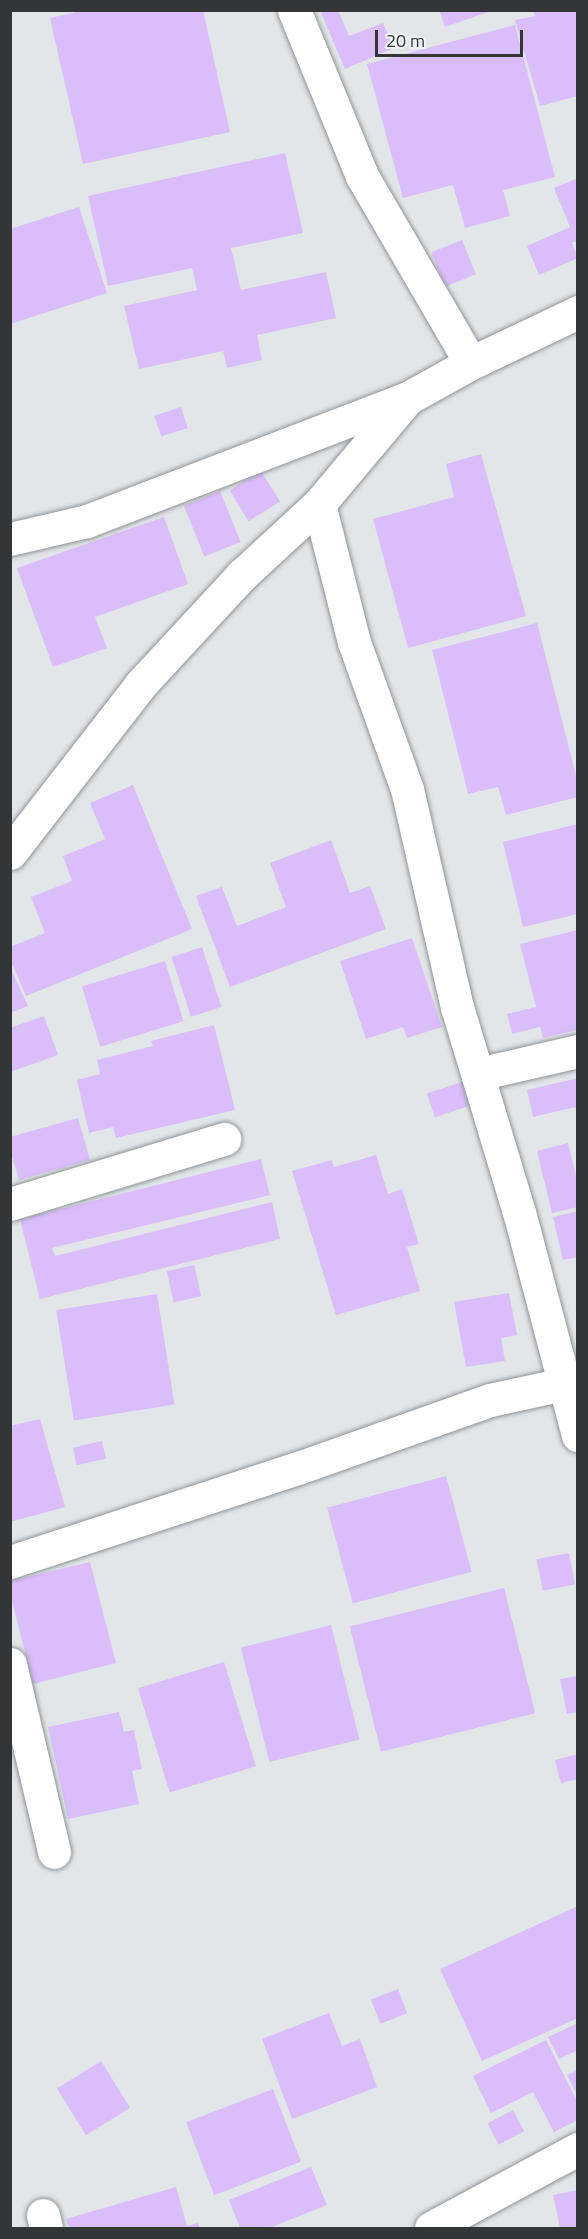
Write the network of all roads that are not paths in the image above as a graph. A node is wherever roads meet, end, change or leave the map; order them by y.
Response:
1 (294, 10) edge
2 (578, 312) edge
3 (471, 363) junction
4 (408, 398) junction
5 (319, 504) junction
6 (10, 539) edge
7 (10, 853) edge
8 (578, 1051) edge
9 (478, 1074) junction
10 (224, 1139) dead end
11 (10, 1204) edge
12 (564, 1384) junction
13 (578, 1435) edge
14 (10, 1562) edge
15 (10, 1664) edge
16 (54, 1852) dead end
17 (578, 2149) edge
18 (431, 2229) edge

1 - 3 street
2 - 3 street
3 - 4 street
4 - 5 street
4 - 6 street
5 - 7 street
5 - 9 street
8 - 9 street
9 - 12 street
10 - 11 street
12 - 13 street
12 - 14 street
15 - 16 street
17 - 18 street

